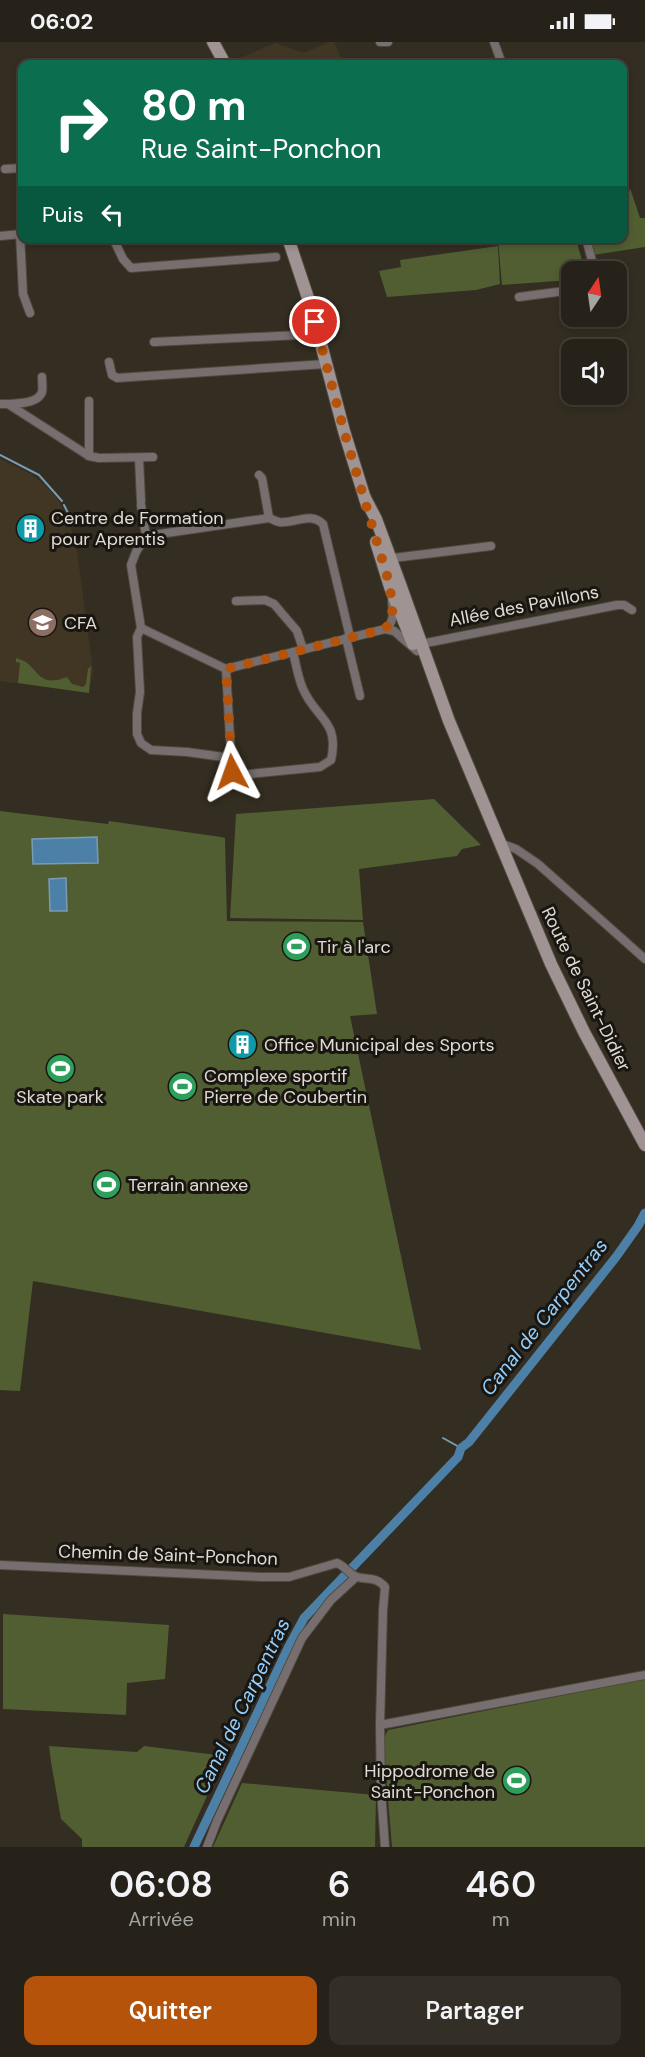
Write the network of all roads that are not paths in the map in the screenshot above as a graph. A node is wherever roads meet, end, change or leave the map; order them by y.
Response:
1 (213, 42) edge
2 (380, 42) edge
3 (388, 42) edge
4 (494, 42) edge
5 (223, 60) edge
6 (501, 60) edge
7 (18, 168) edge
8 (5, 169) dead end
9 (18, 234) edge
10 (0, 236) edge
11 (21, 243) edge
12 (115, 243) edge
13 (290, 243) edge
14 (587, 243) edge
15 (276, 257) dead end
16 (593, 261) edge
17 (561, 291) edge
18 (519, 297) dead end
19 (30, 313) dead end
20 (319, 334) junction
21 (154, 342) dead end
22 (109, 362) dead end
23 (326, 364) junction
24 (42, 376) dead end
25 (89, 401) dead end
26 (4, 404) edge
27 (89, 456) junction
28 (153, 457) dead end
29 (139, 458) junction
30 (259, 475) dead end
31 (269, 518) junction
32 (146, 536) junction
33 (491, 546) dead end
34 (386, 558) junction
35 (236, 601) dead end
36 (406, 601) junction
37 (632, 610) dead end
38 (141, 628) junction
39 (394, 628) junction
40 (348, 638) junction
41 (418, 644) junction
42 (303, 650) junction
43 (293, 652) junction
44 (226, 669) junction
45 (360, 696) dead end
46 (231, 758) junction
47 (501, 846) junction
48 (645, 960) edge
49 (645, 1145) edge
50 (0, 1565) edge
51 (355, 1576) junction
52 (645, 1676) edge
53 (380, 1725) junction
54 (207, 1847) edge
55 (385, 1847) edge

1 - 5 main road
2 - 3 street
4 - 6 street
7 - 8 street
9 - 10 street
11 - 19 street
12 - 15 street
13 - 20 main road
14 - 16 street
17 - 18 street
20 - 21 street
20 - 23 main road
22 - 23 street
23 - 34 main road
24 - 26 street
25 - 27 street
26 - 27 street
27 - 29 street
28 - 29 street
29 - 32 street
30 - 31 street
31 - 32 street
31 - 40 street
32 - 38 street
33 - 34 street
34 - 36 main road
34 - 39 main road
35 - 42 street
36 - 39 street
36 - 41 main road
37 - 41 street, Allée des Pavillons
38 - 44 street
38 - 46 street
39 - 40 street
39 - 41 main road
40 - 42 street
40 - 45 street
41 - 47 main road, Route de Saint-Didier
42 - 43 street
43 - 44 street
43 - 46 street
44 - 46 street
47 - 48 street
47 - 49 main road, Route de Saint-Didier
50 - 51 street, Chemin de Saint-Ponchon
51 - 53 street, Chemin de Saint-Ponchon
51 - 54 street
52 - 53 street
53 - 55 street

